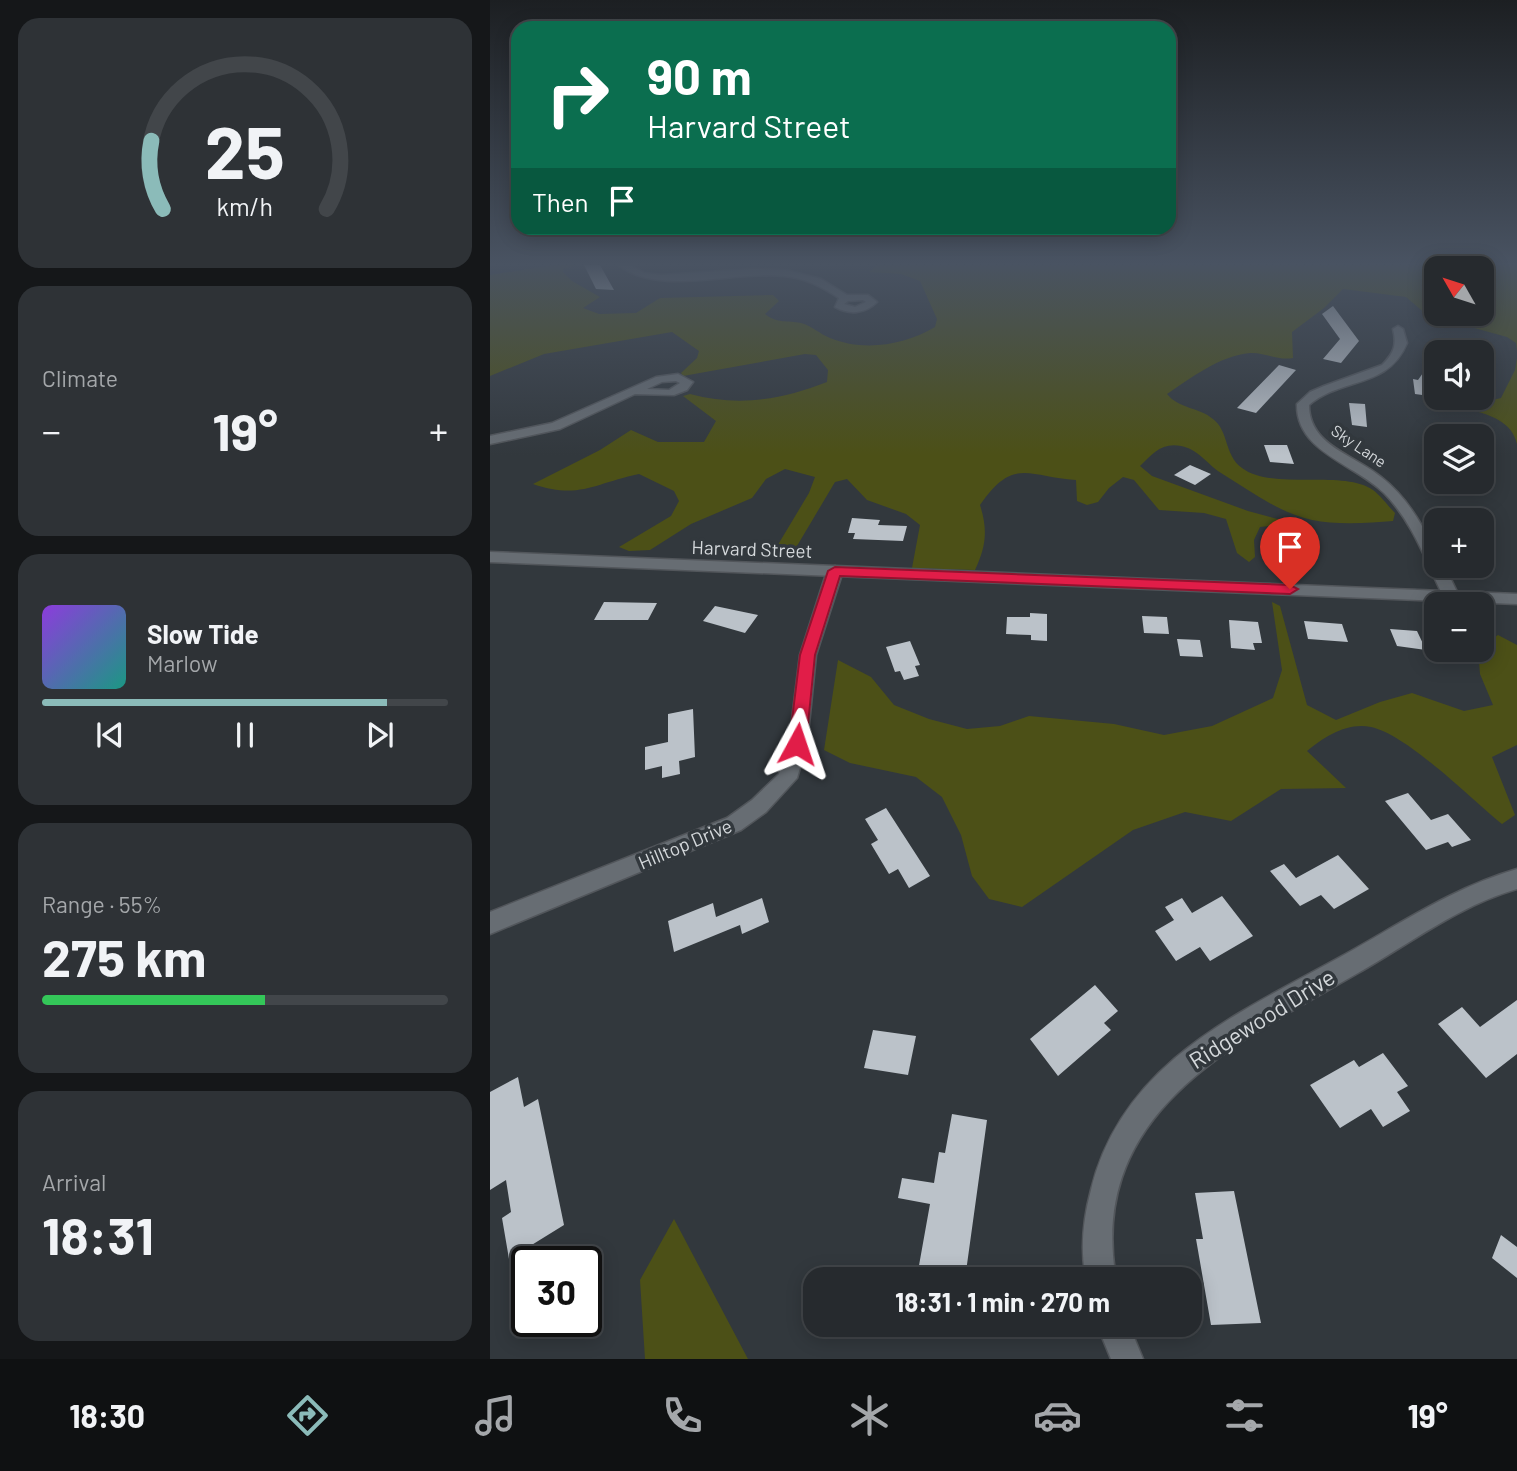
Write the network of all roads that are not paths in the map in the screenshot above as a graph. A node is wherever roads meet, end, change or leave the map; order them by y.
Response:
1 (1398, 330) dead end
2 (635, 391) dead end
3 (490, 440) edge
4 (490, 557) edge
5 (835, 571) junction
6 (1449, 592) edge
7 (1424, 595) edge
8 (1494, 598) edge
9 (1517, 599) edge
10 (1517, 879) edge
11 (490, 923) edge
12 (1100, 1267) edge
13 (1117, 1337) edge
14 (1127, 1359) edge

1 - 6 street, Sky Lane
2 - 3 street
4 - 5 street, Harvard Street
5 - 7 street, Harvard Street
5 - 11 street, Hilltop Drive
8 - 9 street, Harvard Street
10 - 12 street, Ridgewood Drive
13 - 14 street

